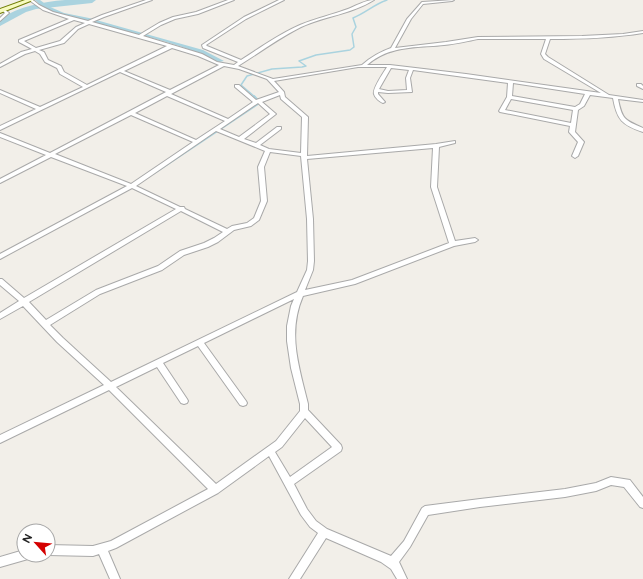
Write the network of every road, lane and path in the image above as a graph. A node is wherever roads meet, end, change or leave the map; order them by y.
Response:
1 (150, 0) edge
2 (231, 0) edge
3 (282, 0) edge
4 (372, 0) edge
5 (452, 0) edge
6 (33, 3) edge
7 (2, 11) edge
8 (73, 19) junction
9 (0, 20) edge
10 (90, 22) junction
11 (643, 32) edge
12 (139, 37) junction
13 (549, 37) junction
14 (172, 46) junction
15 (393, 48) junction
16 (36, 50) junction
17 (242, 62) junction
18 (222, 65) junction
19 (364, 65) junction
20 (0, 66) edge
21 (390, 66) junction
22 (234, 67) junction
23 (411, 69) junction
24 (121, 71) junction
25 (269, 79) junction
26 (511, 81) junction
27 (237, 86) dead end
28 (87, 87) junction
29 (376, 90) junction
30 (0, 91) edge
31 (169, 93) junction
32 (282, 93) junction
33 (588, 93) junction
34 (607, 95) junction
35 (509, 97) junction
36 (615, 97) junction
37 (643, 101) edge
38 (257, 102) junction
39 (383, 102) dead end
40 (41, 109) junction
41 (576, 109) junction
42 (131, 113) junction
43 (227, 120) junction
44 (573, 125) junction
45 (0, 128) edge
46 (279, 128) dead end
47 (215, 129) junction
48 (643, 130) edge
49 (0, 135) edge
50 (240, 139) junction
51 (196, 142) junction
52 (453, 142) dead end
53 (257, 145) junction
54 (436, 146) junction
55 (268, 150) junction
56 (52, 154) junction
57 (304, 156) junction
58 (575, 156) dead end
59 (0, 181) edge
60 (132, 186) junction
61 (182, 208) junction
62 (227, 231) junction
63 (475, 240) dead end
64 (453, 244) junction
65 (0, 257) edge
66 (0, 281) edge
67 (299, 294) junction
68 (24, 302) junction
69 (0, 316) edge
70 (45, 324) junction
71 (199, 342) junction
72 (158, 362) junction
73 (109, 385) junction
74 (184, 401) dead end
75 (243, 403) dead end
76 (304, 411) junction
77 (0, 439) edge
78 (270, 450) junction
79 (288, 483) junction
80 (215, 490) junction
81 (643, 504) edge
82 (324, 532) junction
83 (102, 549) junction
84 (56, 550) edge
85 (16, 557) edge
86 (0, 562) edge
87 (392, 563) junction
88 (115, 579) edge
89 (294, 579) edge
90 (402, 579) edge

1 - 10 street
2 - 12 street
3 - 17 street
4 - 17 street
5 - 15 street
6 - 7 main road
6 - 8 street
7 - 9 street
8 - 10 street
8 - 16 street
10 - 12 street
10 - 16 street
11 - 13 street
12 - 14 street
13 - 15 street
13 - 34 street
14 - 18 street
14 - 24 street
15 - 19 street
16 - 20 street
16 - 28 street
17 - 22 street
18 - 22 street
18 - 31 street
19 - 21 street
19 - 25 street
21 - 23 street
21 - 29 street
22 - 25 street
23 - 26 street
23 - 29 street
24 - 28 street
24 - 31 street
25 - 32 street
26 - 33 street
26 - 35 street
27 - 38 street
28 - 40 street
29 - 39 street
30 - 40 street
31 - 42 street
31 - 43 street
32 - 38 street
32 - 57 street
33 - 34 street
33 - 41 street
34 - 36 street
35 - 41 street
35 - 44 street
36 - 37 street
36 - 48 street
38 - 43 street
38 - 50 street
40 - 45 street
41 - 44 street
42 - 51 street
42 - 56 street
43 - 47 street
44 - 58 street
46 - 53 street
47 - 50 street
47 - 51 street
49 - 56 street
50 - 53 street
51 - 60 street
52 - 54 street
53 - 55 street
54 - 57 street
54 - 64 street
55 - 57 street
55 - 62 street
56 - 59 street
56 - 60 street
57 - 67 street
60 - 61 street
60 - 65 street
61 - 62 street
61 - 68 street
62 - 70 street
63 - 64 street
64 - 67 street
66 - 68 street
67 - 71 street
67 - 76 street
68 - 69 street
68 - 70 street
70 - 73 street
71 - 72 street
71 - 75 street
72 - 73 street
72 - 74 street
73 - 77 street
73 - 80 street
76 - 78 street
76 - 79 street
78 - 79 street
78 - 80 street
79 - 82 street
80 - 83 street
81 - 87 street
82 - 87 street
82 - 89 street
83 - 84 street
83 - 88 street
85 - 86 street
87 - 90 street

